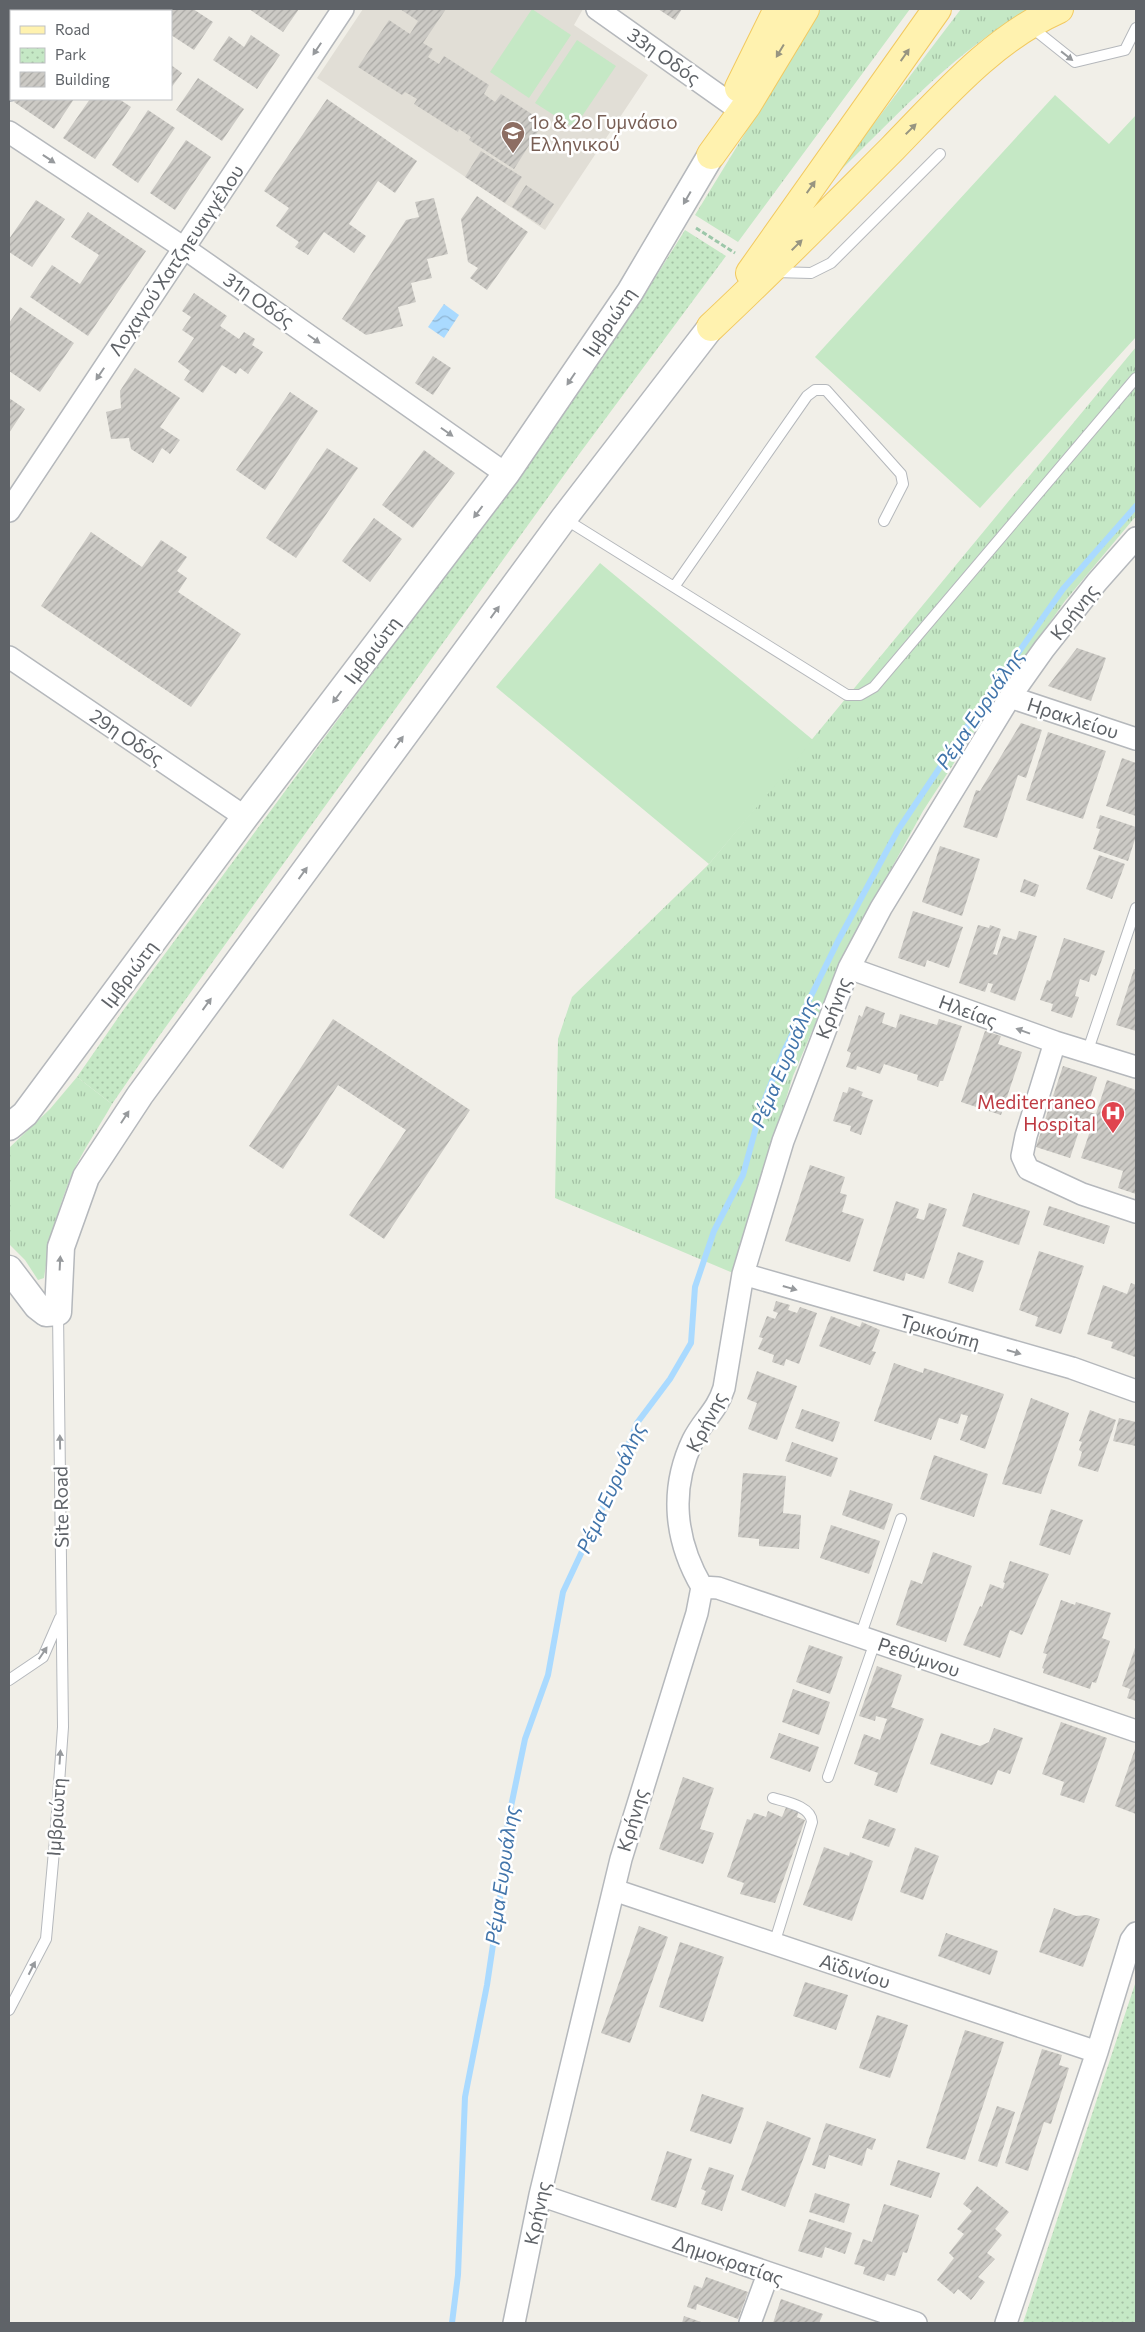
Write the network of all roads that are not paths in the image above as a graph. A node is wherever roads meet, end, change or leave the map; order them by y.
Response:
1 (343, 9) edge
2 (597, 9) edge
3 (778, 9) edge
4 (805, 9) edge
5 (937, 9) edge
6 (1059, 9) edge
7 (1029, 26) junction
8 (1136, 28) edge
9 (731, 104) junction
10 (9, 132) edge
11 (940, 154) dead end
12 (711, 156) junction
13 (184, 248) junction
14 (763, 268) junction
15 (711, 327) joint
16 (1136, 378) edge
17 (506, 474) junction
18 (9, 511) edge
19 (564, 518) junction
20 (884, 521) dead end
21 (1136, 538) edge
22 (674, 587) junction
23 (9, 657) edge
24 (1010, 698) junction
25 (1136, 739) edge
26 (245, 817) junction
27 (1136, 908) edge
28 (849, 968) junction
29 (1055, 1042) junction
30 (1088, 1050) junction
31 (1136, 1067) edge
32 (9, 1126) edge
33 (1136, 1212) edge
34 (9, 1269) edge
35 (743, 1274) junction
36 (58, 1312) junction
37 (1136, 1391) edge
38 (901, 1519) dead end
39 (702, 1587) junction
40 (62, 1614) junction
41 (868, 1639) junction
42 (9, 1680) edge
43 (1136, 1731) edge
44 (828, 1777) dead end
45 (773, 1798) dead end
46 (614, 1890) junction
47 (1136, 1933) edge
48 (774, 1944) junction
49 (9, 2010) edge
50 (1097, 2052) junction
51 (540, 2195) junction
52 (768, 2274) junction
53 (514, 2323) edge
54 (750, 2323) edge
55 (916, 2323) edge
56 (1006, 2323) edge

1 -> 13 street, Λοχαγού Χατζηευαγγέλου
2 - 9 street, 33η Οδός
3 - 9 main road
4 -> 12 main road
14 -> 5 main road
6 - 7 main road
7 -> 8 lane
14 -> 7 main road
9 - 12 main road
10 -> 13 street, 31η Οδός
11 - 14 lane
12 -> 17 street, Ιμβριώτη
13 -> 17 street, 31η Οδός
13 -> 18 street, Λοχαγού Χατζηευαγγέλου
14 - 15 main road
15 - 19 street
16 - 22 lane
17 -> 26 street, Ιμβριώτη
19 - 22 lane
36 -> 19 street
20 - 22 lane
21 - 24 street, Κρήνης
23 - 26 street, 29η Οδός
24 - 25 street, Ηρακλείου
24 - 28 street, Κρήνης
26 - 32 street, Ιμβριώτη
27 - 30 lane
29 -> 28 street, Ηλείας
28 - 35 street, Κρήνης
29 - 30 street, Ηλείας
29 - 33 street
30 - 31 street, Ηλείας
34 - 36 street
35 -> 37 street, Τρικούπη
35 - 39 street, Κρήνης
40 -> 36 lane, Site Road
38 - 41 lane
39 - 41 street, Ρεθύμνου
39 - 46 street, Κρήνης
42 -> 40 lane, Site Road
49 -> 40 lane, Ιμβριώτη
41 - 43 street, Ρεθύμνου
41 - 44 lane
45 - 48 lane
46 - 48 street, Αϊδινίου
46 - 51 street, Κρήνης
47 - 50 street
48 - 50 street, Αϊδινίου
50 - 56 street
51 - 52 street, Δημοκρατίας
51 - 53 street, Κρήνης
52 - 54 street
52 - 55 street, Δημοκρατίας

